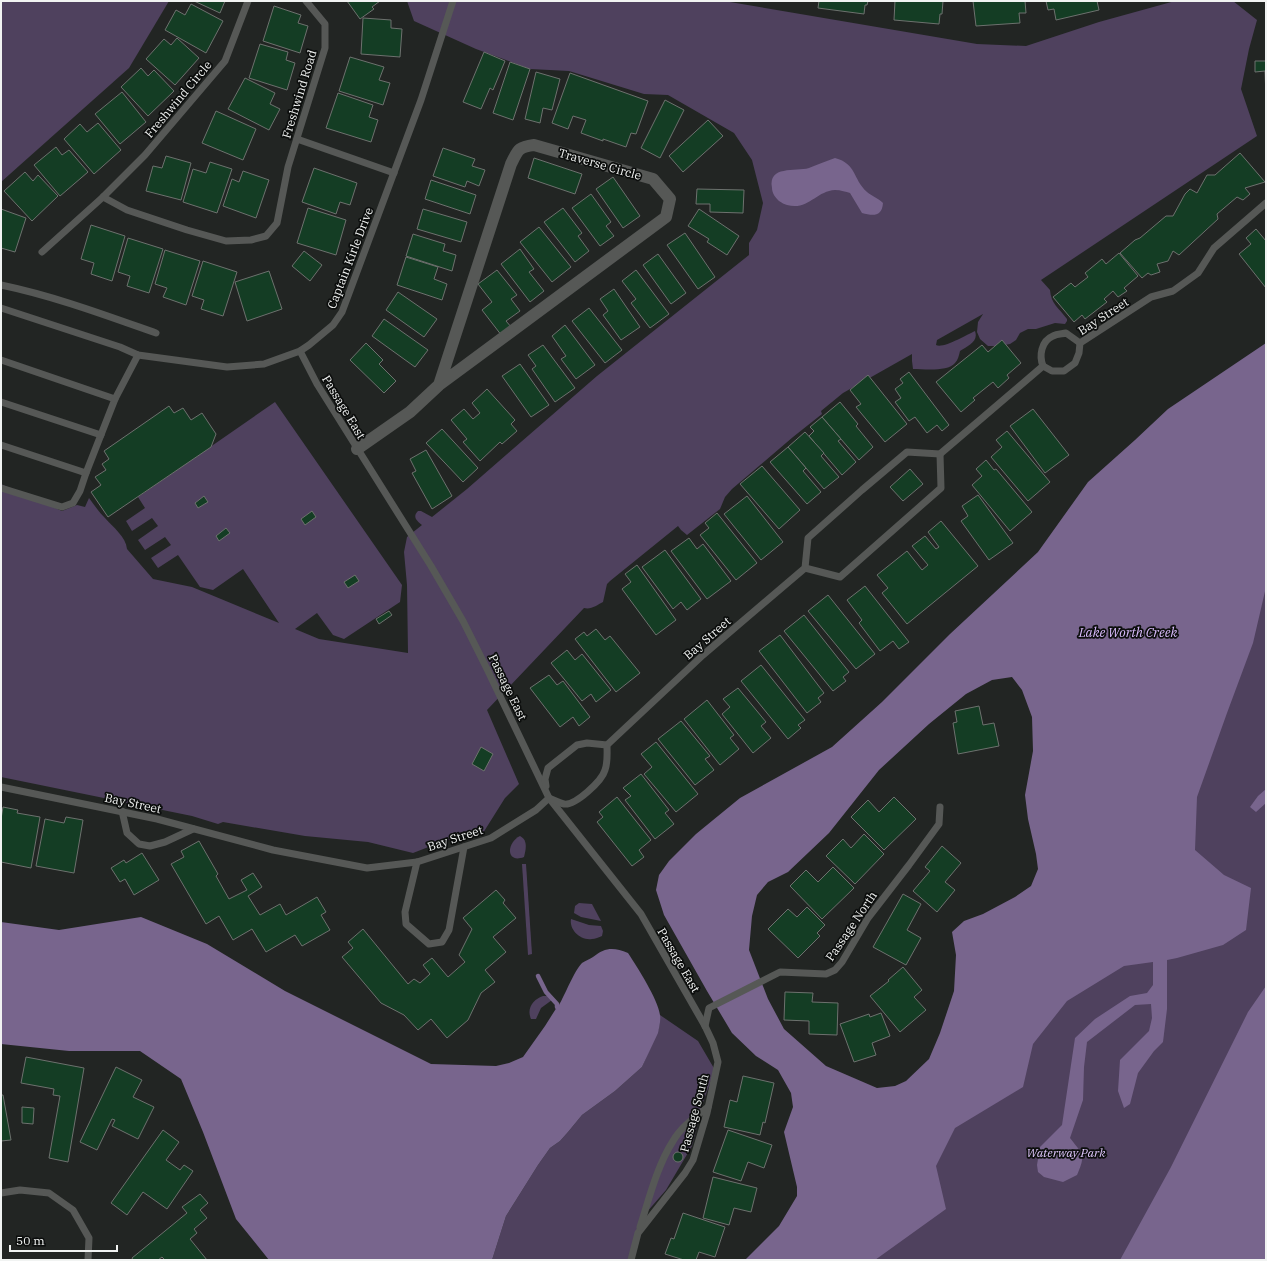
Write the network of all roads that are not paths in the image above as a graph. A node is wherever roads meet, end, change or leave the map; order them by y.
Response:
1 (248, 1) edge
2 (306, 1) edge
3 (453, 1) edge
4 (297, 139) junction
5 (394, 173) junction
6 (103, 197) junction
7 (1266, 203) edge
8 (42, 252) dead end
9 (1, 285) edge
10 (1, 308) edge
11 (156, 333) dead end
12 (1080, 343) junction
13 (300, 351) junction
14 (138, 355) junction
15 (1, 360) edge
16 (1043, 366) junction
17 (439, 385) junction
18 (115, 399) junction
19 (1, 402) edge
20 (101, 436) junction
21 (1, 444) edge
22 (357, 449) junction
23 (940, 454) junction
24 (86, 472) junction
25 (1, 488) edge
26 (805, 568) junction
27 (607, 745) junction
28 (1, 787) edge
29 (549, 798) junction
30 (940, 807) dead end
31 (122, 811) junction
32 (193, 828) junction
33 (464, 847) junction
34 (417, 862) junction
35 (705, 1026) junction
36 (708, 1107) junction
37 (1, 1193) edge
38 (638, 1233) junction
39 (88, 1260) edge
40 (631, 1260) edge

1 - 6 lane, Freshwind Circle
2 - 4 lane, Freshwind Road
3 - 5 lane, Captain Kirle Drive
4 - 5 lane
4 - 6 lane, Freshwind Road
5 - 13 lane, Captain Kirle Drive
6 - 8 lane, Freshwind Circle
7 - 12 lane, Bay Street
9 - 11 lane
10 - 14 lane, Captain Kirle Drive
12 - 16 lane, Bay Street
12 - 16 lane
13 - 14 lane, Captain Kirle Drive
13 - 22 lane, Passage East
14 - 18 lane
15 - 18 lane
16 - 23 lane
17 - 17 street, Traverse Circle
17 - 22 street, Traverse Circle
18 - 20 lane
19 - 20 lane
20 - 24 lane
21 - 24 lane
22 - 29 lane, Passage East
23 - 26 lane
23 - 26 lane
24 - 25 lane
26 - 27 lane, Bay Street
27 - 29 lane
27 - 29 lane
28 - 31 lane, Bay Street
29 - 33 lane, Bay Street
29 - 35 lane, Passage East
30 - 35 lane, Passage North
31 - 32 lane, Bay Street
31 - 32 lane
32 - 34 lane, Bay Street
33 - 34 lane, Bay Street
33 - 34 lane
35 - 36 lane, Passage South
36 - 38 lane, Passage South
36 - 38 lane
37 - 39 lane
38 - 40 lane, Passage South

